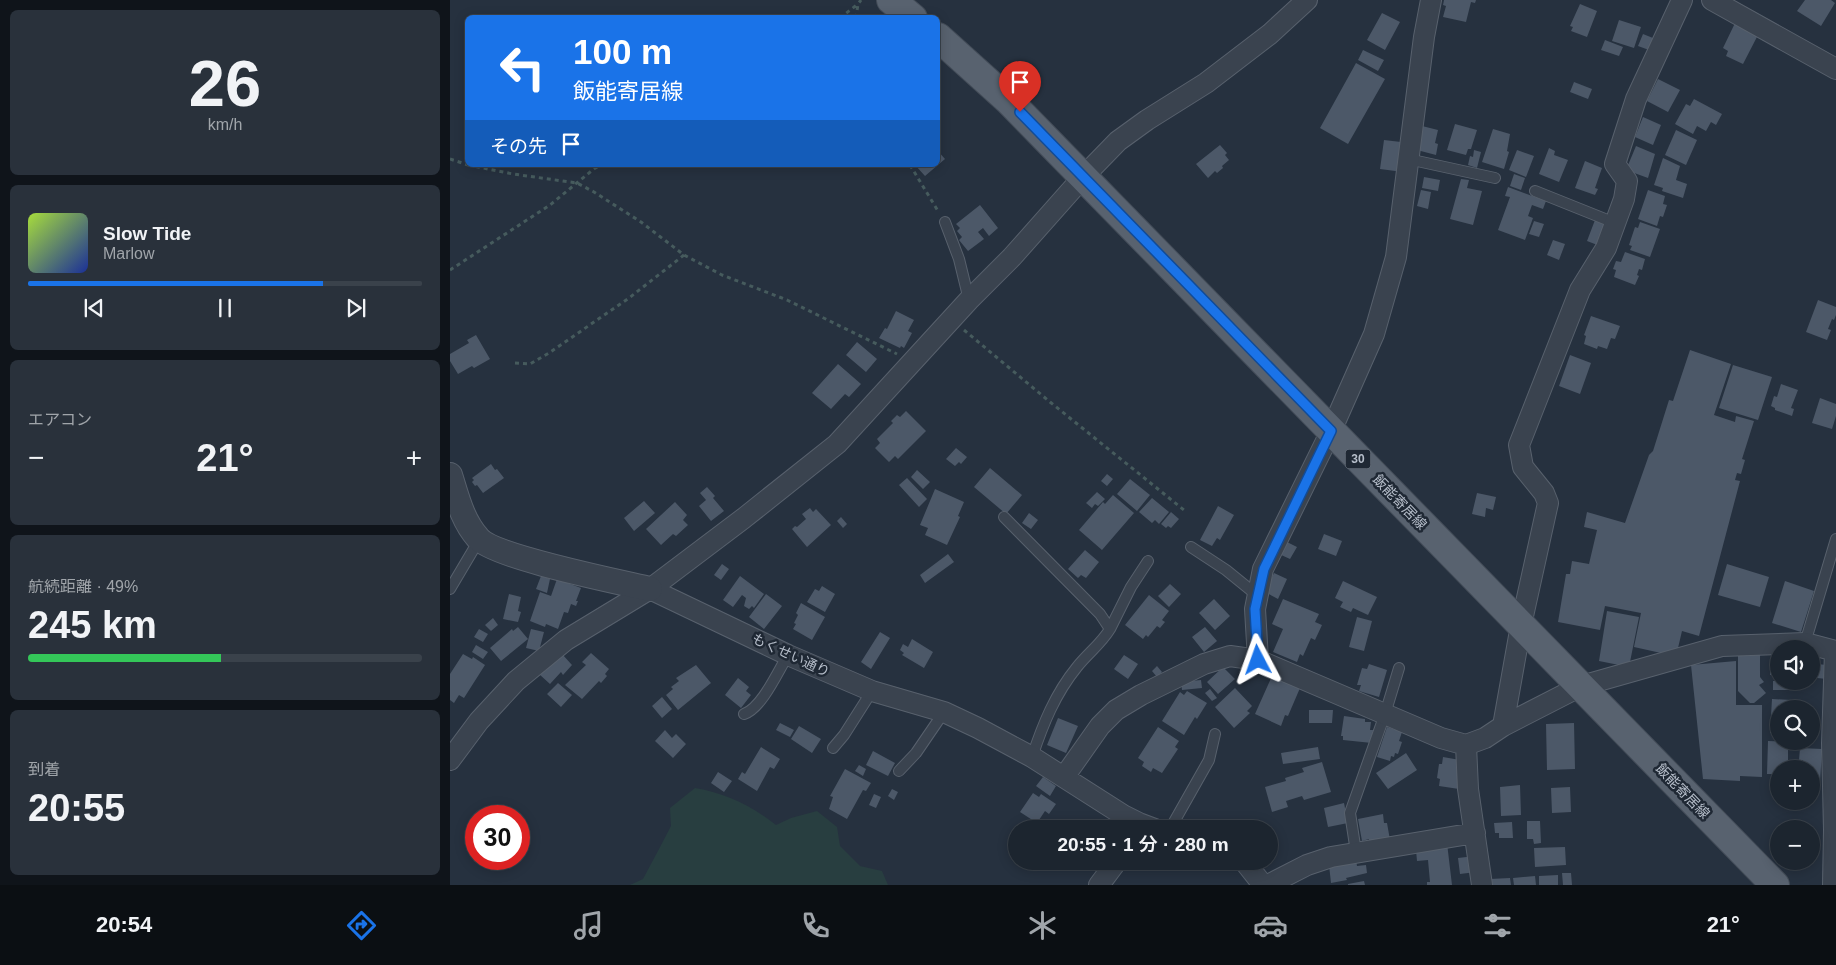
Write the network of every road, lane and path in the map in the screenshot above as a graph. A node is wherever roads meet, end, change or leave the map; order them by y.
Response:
1 (861, 0) edge
2 (891, 0) edge
3 (1307, 0) edge
4 (1431, 0) edge
5 (1682, 0) edge
6 (1712, 0) edge
7 (858, 4) junction
8 (844, 15) edge
9 (856, 15) edge
10 (909, 15) edge
11 (940, 39) edge
12 (1836, 69) edge
13 (1408, 159) junction
14 (450, 160) edge
15 (465, 164) edge
16 (478, 167) edge
17 (598, 167) edge
18 (911, 167) edge
19 (1083, 176) junction
20 (1495, 178) dead end
21 (577, 183) junction
22 (1535, 191) dead end
23 (945, 222) joint
24 (1615, 223) junction
25 (684, 255) junction
26 (450, 270) edge
27 (969, 300) junction
28 (952, 319) junction
29 (914, 362) junction
30 (515, 363) dead end
31 (1331, 431) junction
32 (450, 475) edge
33 (455, 506) edge
34 (1184, 510) dead end
35 (1004, 517) dead end
36 (1836, 539) edge
37 (479, 540) junction
38 (1191, 547) dead end
39 (1148, 561) dead end
40 (450, 589) edge
41 (650, 589) junction
42 (1258, 596) junction
43 (1522, 625) junction
44 (1110, 629) junction
45 (1806, 640) edge
46 (1770, 644) edge
47 (1820, 647) edge
48 (1835, 651) edge
49 (788, 655) junction
50 (1258, 660) junction
51 (1399, 668) dead end
52 (1581, 686) junction
53 (872, 691) junction
54 (944, 712) junction
55 (744, 714) dead end
56 (1385, 714) junction
57 (1503, 726) junction
58 (1214, 734) dead end
59 (1834, 743) edge
60 (1466, 745) junction
61 (833, 748) dead end
62 (1032, 756) junction
63 (450, 760) edge
64 (899, 771) dead end
65 (1064, 777) junction
66 (1131, 820) edge
67 (1175, 820) edge
68 (1835, 830) edge
69 (1474, 833) junction
70 (1356, 852) junction
71 (1111, 870) edge
72 (1252, 870) edge
73 (1100, 885) edge
74 (1264, 885) edge
75 (1268, 885) edge
76 (1482, 885) edge
77 (1775, 885) edge
78 (1833, 885) edge

1 - 7 path
2 - 10 main road
3 - 19 street
4 - 13 street
5 - 24 street
6 - 12 street
7 - 8 path
7 - 9 path
11 - 19 main road, 飯能寄居線 / 30
13 - 20 lane
13 - 31 street
14 - 15 path
16 - 21 path
17 - 21 path
18 - 23 path
19 - 27 street
19 - 31 main road, 飯能寄居線 / 30
21 - 25 path
21 - 26 path
22 - 24 lane
23 - 27 lane
24 - 43 street
25 - 29 path
25 - 30 path
27 - 28 street
28 - 29 street
28 - 34 path
29 - 41 street
31 - 42 street
31 - 43 main road, 飯能寄居線 / 30
32 - 33 street, もくせい通り
33 - 37 street, もくせい通り
35 - 44 lane
36 - 45 lane
37 - 40 lane
37 - 41 street, もくせい通り
38 - 42 lane
39 - 44 lane
41 - 49 street, もくせい通り
41 - 63 street
42 - 50 street
43 - 52 main road, 飯能寄居線 / 30
43 - 57 street
44 - 62 lane
46 - 52 street
47 - 48 street
48 - 59 street
49 - 53 street, もくせい通り
49 - 55 lane
50 - 56 street
50 - 65 street
51 - 56 lane
52 - 57 street
52 - 77 main road, 飯能寄居線 / 30
53 - 54 street, もくせい通り
53 - 61 lane
54 - 62 street, もくせい通り
54 - 64 lane
56 - 60 street
56 - 70 lane
57 - 60 street
58 - 67 lane
59 - 68 street
60 - 69 street
62 - 65 street, もくせい通り
65 - 66 street, もくせい通り
68 - 78 street
69 - 70 street
69 - 76 street
70 - 75 street
71 - 73 street
72 - 74 street

